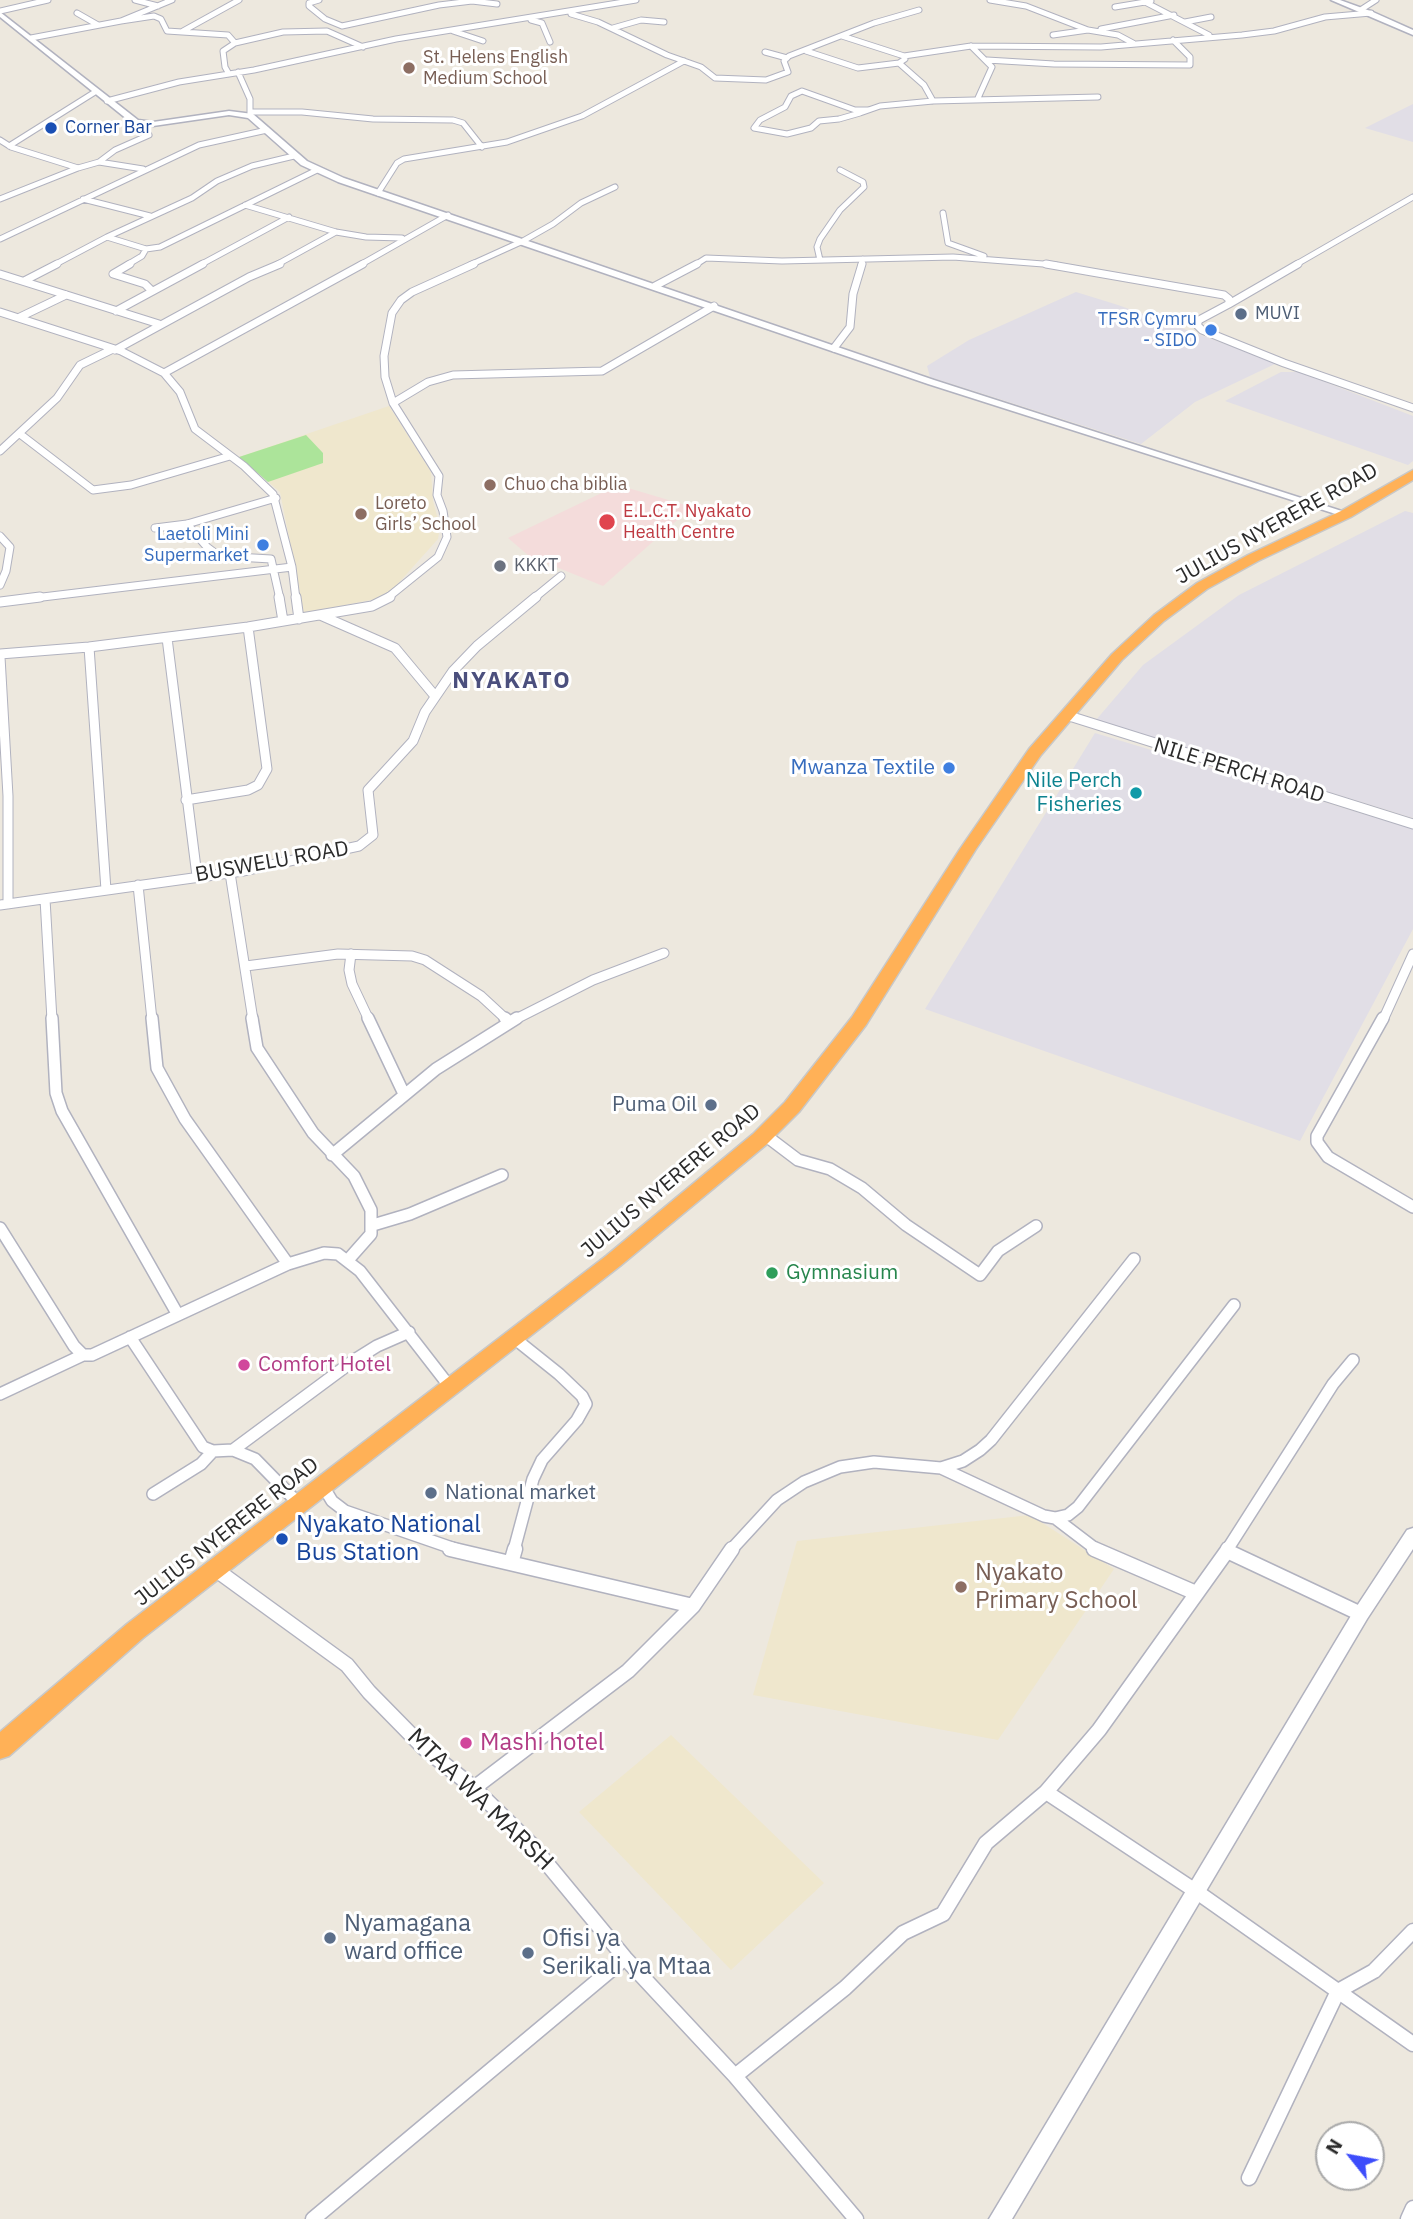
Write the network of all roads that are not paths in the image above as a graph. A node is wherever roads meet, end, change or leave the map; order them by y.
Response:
1 (48, 0) edge
2 (135, 0) edge
3 (172, 0) edge
4 (239, 0) edge
5 (319, 0) edge
6 (605, 0) edge
7 (636, 0) edge
8 (990, 0) edge
9 (1153, 0) edge
10 (1334, 0) edge
11 (1376, 0) edge
12 (499, 2) edge
13 (1145, 2) junction
14 (439, 3) edge
15 (611, 4) junction
16 (158, 6) junction
17 (1115, 7) dead end
18 (1362, 9) junction
19 (919, 10) dead end
20 (0, 12) edge
21 (77, 13) dead end
22 (565, 13) junction
23 (1371, 13) junction
24 (1174, 15) junction
25 (1211, 17) dead end
26 (513, 19) junction
27 (121, 21) junction
28 (664, 22) dead end
29 (1185, 22) junction
30 (98, 24) junction
31 (342, 26) junction
32 (612, 29) junction
33 (451, 30) junction
34 (1088, 30) junction
35 (1097, 30) junction
36 (182, 31) junction
37 (330, 32) junction
38 (1412, 32) edge
39 (1053, 35) dead end
40 (842, 36) junction
41 (1215, 37) junction
42 (31, 38) junction
43 (1172, 40) junction
44 (483, 41) dead end
45 (550, 42) dead end
46 (235, 43) junction
47 (1133, 43) junction
48 (971, 46) junction
49 (363, 47) junction
50 (806, 51) junction
51 (765, 52) dead end
52 (904, 56) junction
53 (786, 58) junction
54 (986, 60) junction
55 (684, 61) junction
56 (899, 63) junction
57 (238, 72) junction
58 (229, 74) junction
59 (95, 92) junction
60 (1098, 97) dead end
61 (978, 99) junction
62 (107, 101) junction
63 (933, 101) junction
64 (868, 110) junction
65 (250, 114) junction
66 (141, 123) junction
67 (267, 130) junction
68 (0, 140) edge
69 (9, 146) junction
70 (482, 147) junction
71 (110, 155) junction
72 (294, 156) junction
73 (99, 162) junction
74 (119, 166) junction
75 (78, 168) junction
76 (317, 170) junction
77 (840, 170) dead end
78 (134, 172) junction
79 (615, 187) dead end
80 (378, 192) junction
81 (1413, 197) edge
82 (0, 199) edge
83 (83, 199) junction
84 (245, 205) junction
85 (943, 213) dead end
86 (448, 215) junction
87 (150, 216) junction
88 (289, 217) junction
89 (336, 232) junction
90 (1, 236) edge
91 (107, 237) junction
92 (404, 239) junction
93 (523, 240) junction
94 (146, 249) junction
95 (987, 258) junction
96 (863, 259) junction
97 (820, 260) junction
98 (0, 274) edge
99 (23, 281) junction
100 (654, 286) junction
101 (152, 291) junction
102 (66, 295) junction
103 (1229, 304) junction
104 (715, 306) junction
105 (116, 311) junction
106 (0, 312) edge
107 (20, 317) junction
108 (159, 324) junction
109 (834, 348) junction
110 (114, 349) junction
111 (164, 373) junction
112 (393, 403) junction
113 (1413, 408) edge
114 (20, 434) junction
115 (0, 451) edge
116 (230, 456) junction
117 (1413, 474) edge
118 (276, 498) junction
119 (1346, 514) junction
120 (187, 524) junction
121 (155, 528) dead end
122 (0, 536) edge
123 (292, 567) junction
124 (275, 569) junction
125 (561, 576) dead end
126 (0, 586) edge
127 (0, 601) edge
128 (320, 615) junction
129 (299, 619) junction
130 (283, 621) junction
131 (248, 627) junction
132 (167, 638) junction
133 (89, 648) junction
134 (0, 655) edge
135 (435, 696) junction
136 (1066, 715) junction
137 (186, 800) junction
138 (1413, 824) edge
139 (230, 873) junction
140 (197, 876) junction
141 (138, 885) junction
142 (106, 890) junction
143 (45, 899) junction
144 (4, 905) edge
145 (664, 953) dead end
146 (351, 954) junction
147 (1413, 954) edge
148 (246, 966) junction
149 (509, 1022) junction
150 (404, 1094) junction
151 (765, 1135) junction
152 (332, 1154) junction
153 (502, 1175) dead end
154 (1413, 1207) edge
155 (373, 1225) junction
156 (1036, 1226) dead end
157 (0, 1228) edge
158 (1134, 1259) dead end
159 (348, 1260) junction
160 (288, 1264) junction
161 (1234, 1305) dead end
162 (178, 1315) junction
163 (409, 1332) junction
164 (130, 1337) junction
165 (514, 1338) junction
166 (83, 1355) junction
167 (1353, 1360) dead end
168 (450, 1387) junction
169 (0, 1394) edge
170 (233, 1450) junction
171 (213, 1451) junction
172 (941, 1468) junction
173 (323, 1486) junction
174 (153, 1494) dead end
175 (299, 1504) junction
176 (1055, 1518) junction
177 (1413, 1535) edge
178 (1227, 1551) junction
179 (511, 1563) junction
180 (215, 1569) junction
181 (1196, 1593) junction
182 (693, 1606) junction
183 (1361, 1614) junction
184 (0, 1748) edge
185 (474, 1788) junction
186 (1046, 1792) junction
187 (1198, 1892) junction
188 (1413, 1931) edge
189 (625, 1958) junction
190 (1338, 1992) junction
191 (1413, 2044) edge
192 (735, 2076) junction
193 (1248, 2178) dead end
194 (313, 2219) edge
195 (856, 2219) edge
196 (1000, 2219) edge

1 - 20 street
2 - 16 street
3 - 16 street
4 - 36 street
5 - 31 street
6 - 15 street
7 - 15 street
8 - 34 street
9 - 13 street
10 - 18 main road
11 - 18 street
12 - 14 street
12 - 26 street
13 - 17 street
13 - 24 street
14 - 31 street
15 - 22 street
16 - 27 street
18 - 23 main road
19 - 40 street
20 - 42 main road
21 - 30 street
22 - 26 street
22 - 32 street
23 - 38 main road
23 - 41 street
24 - 29 street
24 - 35 street
25 - 29 street
26 - 33 street
26 - 45 street
27 - 30 street
27 - 36 street
28 - 32 street
29 - 41 street
30 - 42 street
31 - 37 street
32 - 55 street
33 - 44 street
33 - 49 street
34 - 35 street
34 - 39 street
35 - 47 street
36 - 46 street
37 - 46 street
37 - 49 street
40 - 50 street
40 - 52 street
41 - 43 street
42 - 59 main road
43 - 47 street
43 - 54 street
46 - 58 street
47 - 48 street
48 - 52 street
48 - 54 street
49 - 57 street
50 - 53 street
50 - 56 street
51 - 53 street
52 - 56 street
53 - 55 street
54 - 61 street
55 - 70 street
56 - 63 street
57 - 58 street
57 - 65 street
58 - 62 street
59 - 62 main road
59 - 69 street
60 - 61 street
61 - 63 street
62 - 66 main road
63 - 64 street
64 - 64 street
65 - 66 main road
65 - 67 main road
65 - 70 street
66 - 71 street
67 - 72 main road
67 - 78 street
68 - 69 street
69 - 75 street
70 - 80 street
71 - 73 street
71 - 74 street
72 - 76 main road
72 - 87 street
73 - 74 street
73 - 75 street
74 - 78 street
75 - 82 street
76 - 80 main road
76 - 84 street
77 - 97 street
78 - 83 street
79 - 93 street
80 - 86 main road
81 - 103 street
83 - 87 street
83 - 90 street
84 - 88 street
84 - 94 street
85 - 95 street
86 - 92 street
86 - 93 main road
87 - 91 street
88 - 89 street
88 - 101 street
89 - 92 street
89 - 108 street
91 - 94 street
91 - 99 street
92 - 111 street
93 - 100 main road
93 - 112 street
94 - 101 street
95 - 96 street
95 - 103 street
96 - 97 street
96 - 109 street
97 - 100 street
98 - 99 street
99 - 102 street
100 - 104 main road
101 - 105 street
102 - 105 street
102 - 107 street
103 - 113 street
104 - 109 main road
104 - 112 street
105 - 108 street
106 - 107 street
107 - 110 street
108 - 110 street
109 - 119 main road
110 - 111 street
110 - 114 street
111 - 116 street
112 - 128 street
114 - 115 street
114 - 116 street
116 - 118 street
117 - 119 highway, JULIUS NYERERE ROAD
118 - 120 street
118 - 123 street
119 - 136 highway, JULIUS NYERERE ROAD
120 - 121 street
120 - 124 street
122 - 126 street
123 - 124 street
123 - 129 street
124 - 127 street
124 - 130 street
125 - 135 street, BUSWELU ROAD
128 - 129 street
128 - 135 street
129 - 130 street
130 - 131 street
131 - 132 street
131 - 137 street
132 - 133 street
132 - 137 street
133 - 134 street
133 - 142 street
134 - 144 street
135 - 139 street, BUSWELU ROAD
136 - 138 street, NILE PERCH ROAD
136 - 151 highway, JULIUS NYERERE ROAD
137 - 140 street
139 - 140 street, BUSWELU ROAD
139 - 148 street
140 - 141 street, BUSWELU ROAD
141 - 142 street, BUSWELU ROAD
141 - 160 street
142 - 143 street, BUSWELU ROAD
143 - 144 street, BUSWELU ROAD
143 - 162 street
145 - 149 street
146 - 148 street
146 - 149 street
146 - 150 street
147 - 154 street
148 - 152 street
149 - 150 street
150 - 152 street
151 - 156 street
151 - 165 highway, JULIUS NYERERE ROAD
152 - 155 street
153 - 155 street
155 - 159 street
157 - 166 street
158 - 172 street
159 - 160 street
159 - 163 street
160 - 162 street
161 - 176 street
162 - 164 street
163 - 168 street
163 - 170 street
164 - 166 street
164 - 171 street
165 - 168 highway, JULIUS NYERERE ROAD
165 - 179 street
166 - 169 street
167 - 178 street
168 - 173 highway, JULIUS NYERERE ROAD
170 - 171 street
170 - 175 street
171 - 174 street
172 - 176 street
172 - 182 street
173 - 175 highway, JULIUS NYERERE ROAD
173 - 179 street
175 - 180 highway, JULIUS NYERERE ROAD
176 - 181 street
177 - 183 main road
178 - 181 street
178 - 183 street
179 - 182 street
180 - 184 highway, JULIUS NYERERE ROAD
180 - 185 street, MTAA WA MARSH
181 - 186 street
182 - 185 street
183 - 187 main road
185 - 189 street, MTAA WA MARSH
186 - 187 street
186 - 192 street
187 - 190 street
187 - 196 main road
188 - 190 street
189 - 192 street, MTAA WA MARSH
189 - 194 street
190 - 191 street
190 - 193 street
192 - 195 street, MTAA WA MARSH

